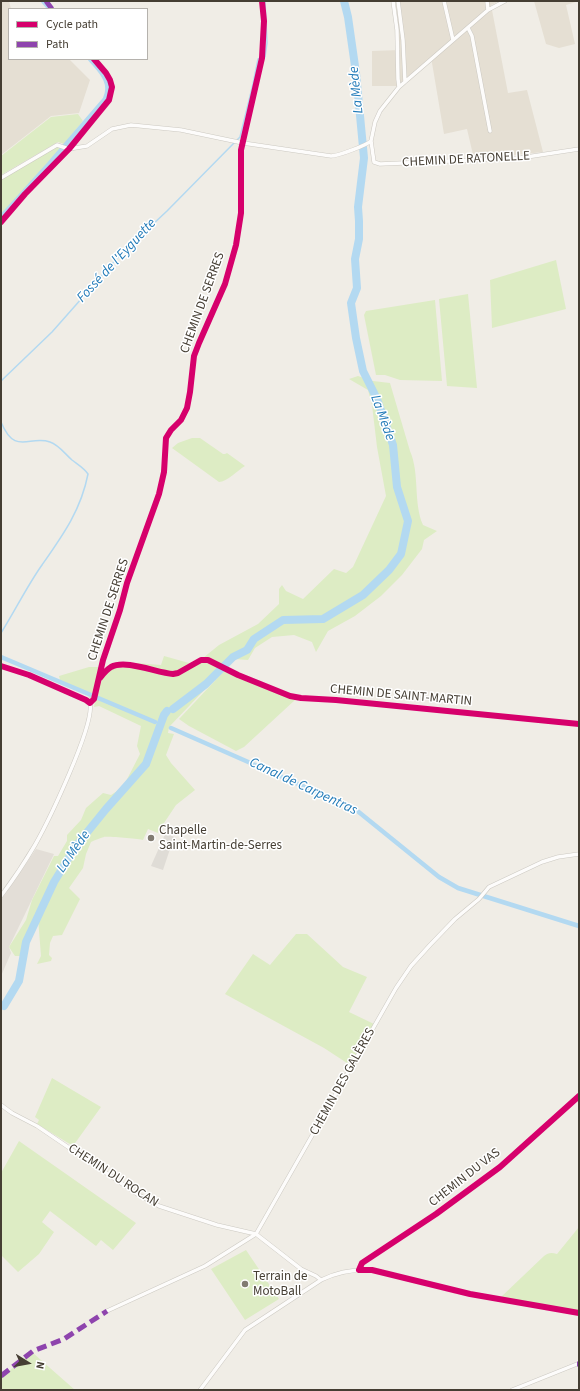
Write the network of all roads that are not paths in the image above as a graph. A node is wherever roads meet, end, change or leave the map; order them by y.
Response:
1 (262, 1) edge
2 (393, 1) edge
3 (398, 1) edge
4 (444, 1) edge
5 (487, 1) edge
6 (505, 1) edge
7 (488, 10) junction
8 (468, 28) junction
9 (453, 40) junction
10 (405, 82) junction
11 (399, 87) junction
12 (490, 131) dead end
13 (370, 142) junction
14 (242, 143) junction
15 (579, 150) edge
16 (1, 178) edge
17 (1, 666) edge
18 (99, 679) junction
19 (90, 703) junction
20 (579, 724) edge
21 (579, 854) edge
22 (1, 896) edge
23 (579, 1096) edge
24 (1, 1105) edge
25 (256, 1234) junction
26 (359, 1270) junction
27 (321, 1280) junction
28 (107, 1311) dead end
29 (579, 1313) edge
30 (577, 1364) dead end
31 (200, 1390) edge
32 (512, 1390) edge

1 - 14 street, CHEMIN DE SERRES
2 - 11 street
3 - 10 street
4 - 9 street
5 - 7 street
6 - 7 street
7 - 8 street
8 - 9 street
8 - 12 street
9 - 10 street
10 - 11 street
11 - 13 street
13 - 14 street
13 - 15 street, CHEMIN DE RATONELLE
14 - 16 street
14 - 18 street, CHEMIN DE SERRES
17 - 19 street
18 - 19 street, CHEMIN DE SERRES
18 - 20 street, CHEMIN DE SAINT-MARTIN
19 - 22 street
21 - 25 street, CHEMIN DES GALÈRES
23 - 26 street, CHEMIN DU VAS
24 - 25 street, CHEMIN DU ROCAN
25 - 27 street, CHEMIN DU ROCAN
25 - 28 street, CHEMIN DES GALÈRES
26 - 27 street
26 - 29 street
27 - 31 street
30 - 32 street

